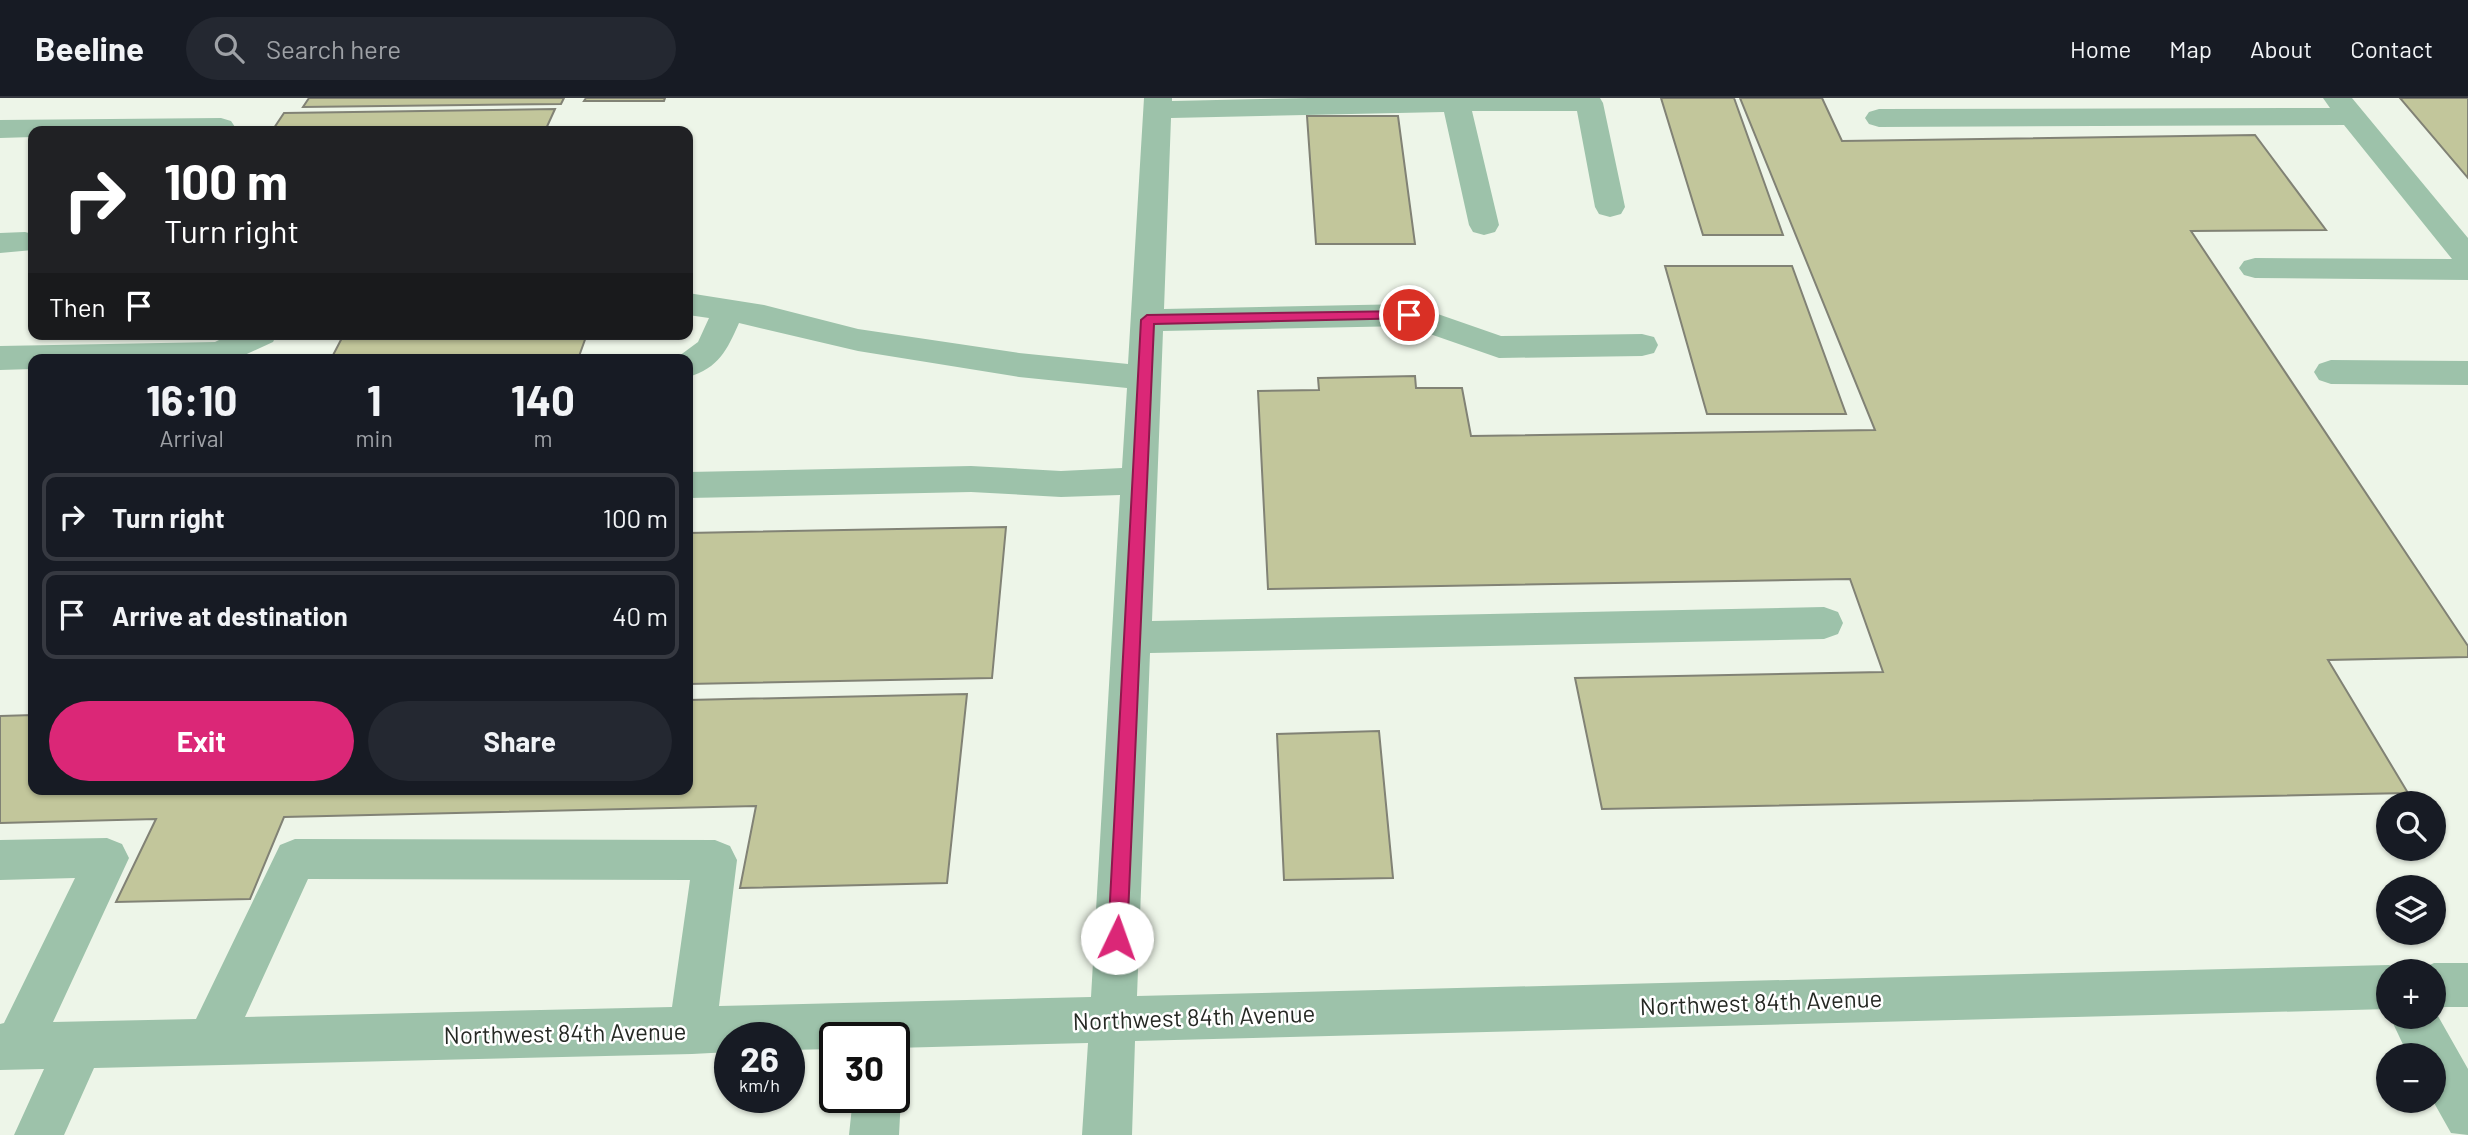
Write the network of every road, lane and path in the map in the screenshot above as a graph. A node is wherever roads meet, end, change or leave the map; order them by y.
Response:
1 (1456, 103) junction
2 (1158, 104) edge
3 (2345, 107) edge
4 (1879, 118) dead end
5 (0, 129) edge
6 (28, 129) edge
7 (1610, 207) dead end
8 (1485, 225) dead end
9 (2468, 259) edge
10 (2255, 268) dead end
11 (2468, 270) edge
12 (693, 305) edge
13 (728, 311) junction
14 (1147, 320) junction
15 (250, 340) edge
16 (1642, 345) dead end
17 (224, 354) edge
18 (0, 358) edge
19 (28, 358) edge
20 (693, 362) edge
21 (2331, 372) dead end
22 (2468, 373) edge
23 (1145, 378) junction
24 (1139, 481) junction
25 (693, 485) edge
26 (1824, 623) dead end
27 (1132, 637) junction
28 (0, 860) edge
29 (2446, 985) edge
30 (2468, 985) edge
31 (2376, 987) edge
32 (1113, 1021) junction
33 (2420, 1029) edge
34 (692, 1031) junction
35 (910, 1031) edge
36 (819, 1032) edge
37 (210, 1041) junction
38 (80, 1046) junction
39 (9, 1047) edge
40 (876, 1113) edge
41 (2468, 1116) edge
42 (39, 1135) edge
43 (874, 1135) edge
44 (1107, 1135) edge

1 - 2 street
1 - 7 street
1 - 8 street
2 - 14 street
3 - 4 street
3 - 9 street
5 - 6 street
10 - 11 street
12 - 13 street
13 - 20 street
13 - 23 street
14 - 16 street
14 - 23 street
15 - 17 street
18 - 19 street
21 - 22 street
23 - 24 street
24 - 25 street
24 - 27 street
26 - 27 street
27 - 32 street
28 - 39 street
29 - 30 street
31 - 32 street, Northwest 84th Avenue
32 - 35 street, Northwest 84th Avenue
32 - 44 street
33 - 41 street
34 - 36 street, Northwest 84th Avenue
34 - 37 street, Northwest 84th Avenue
34 - 37 street
37 - 38 street, Northwest 84th Avenue
38 - 39 street, Northwest 84th Avenue
38 - 42 street
40 - 43 street

